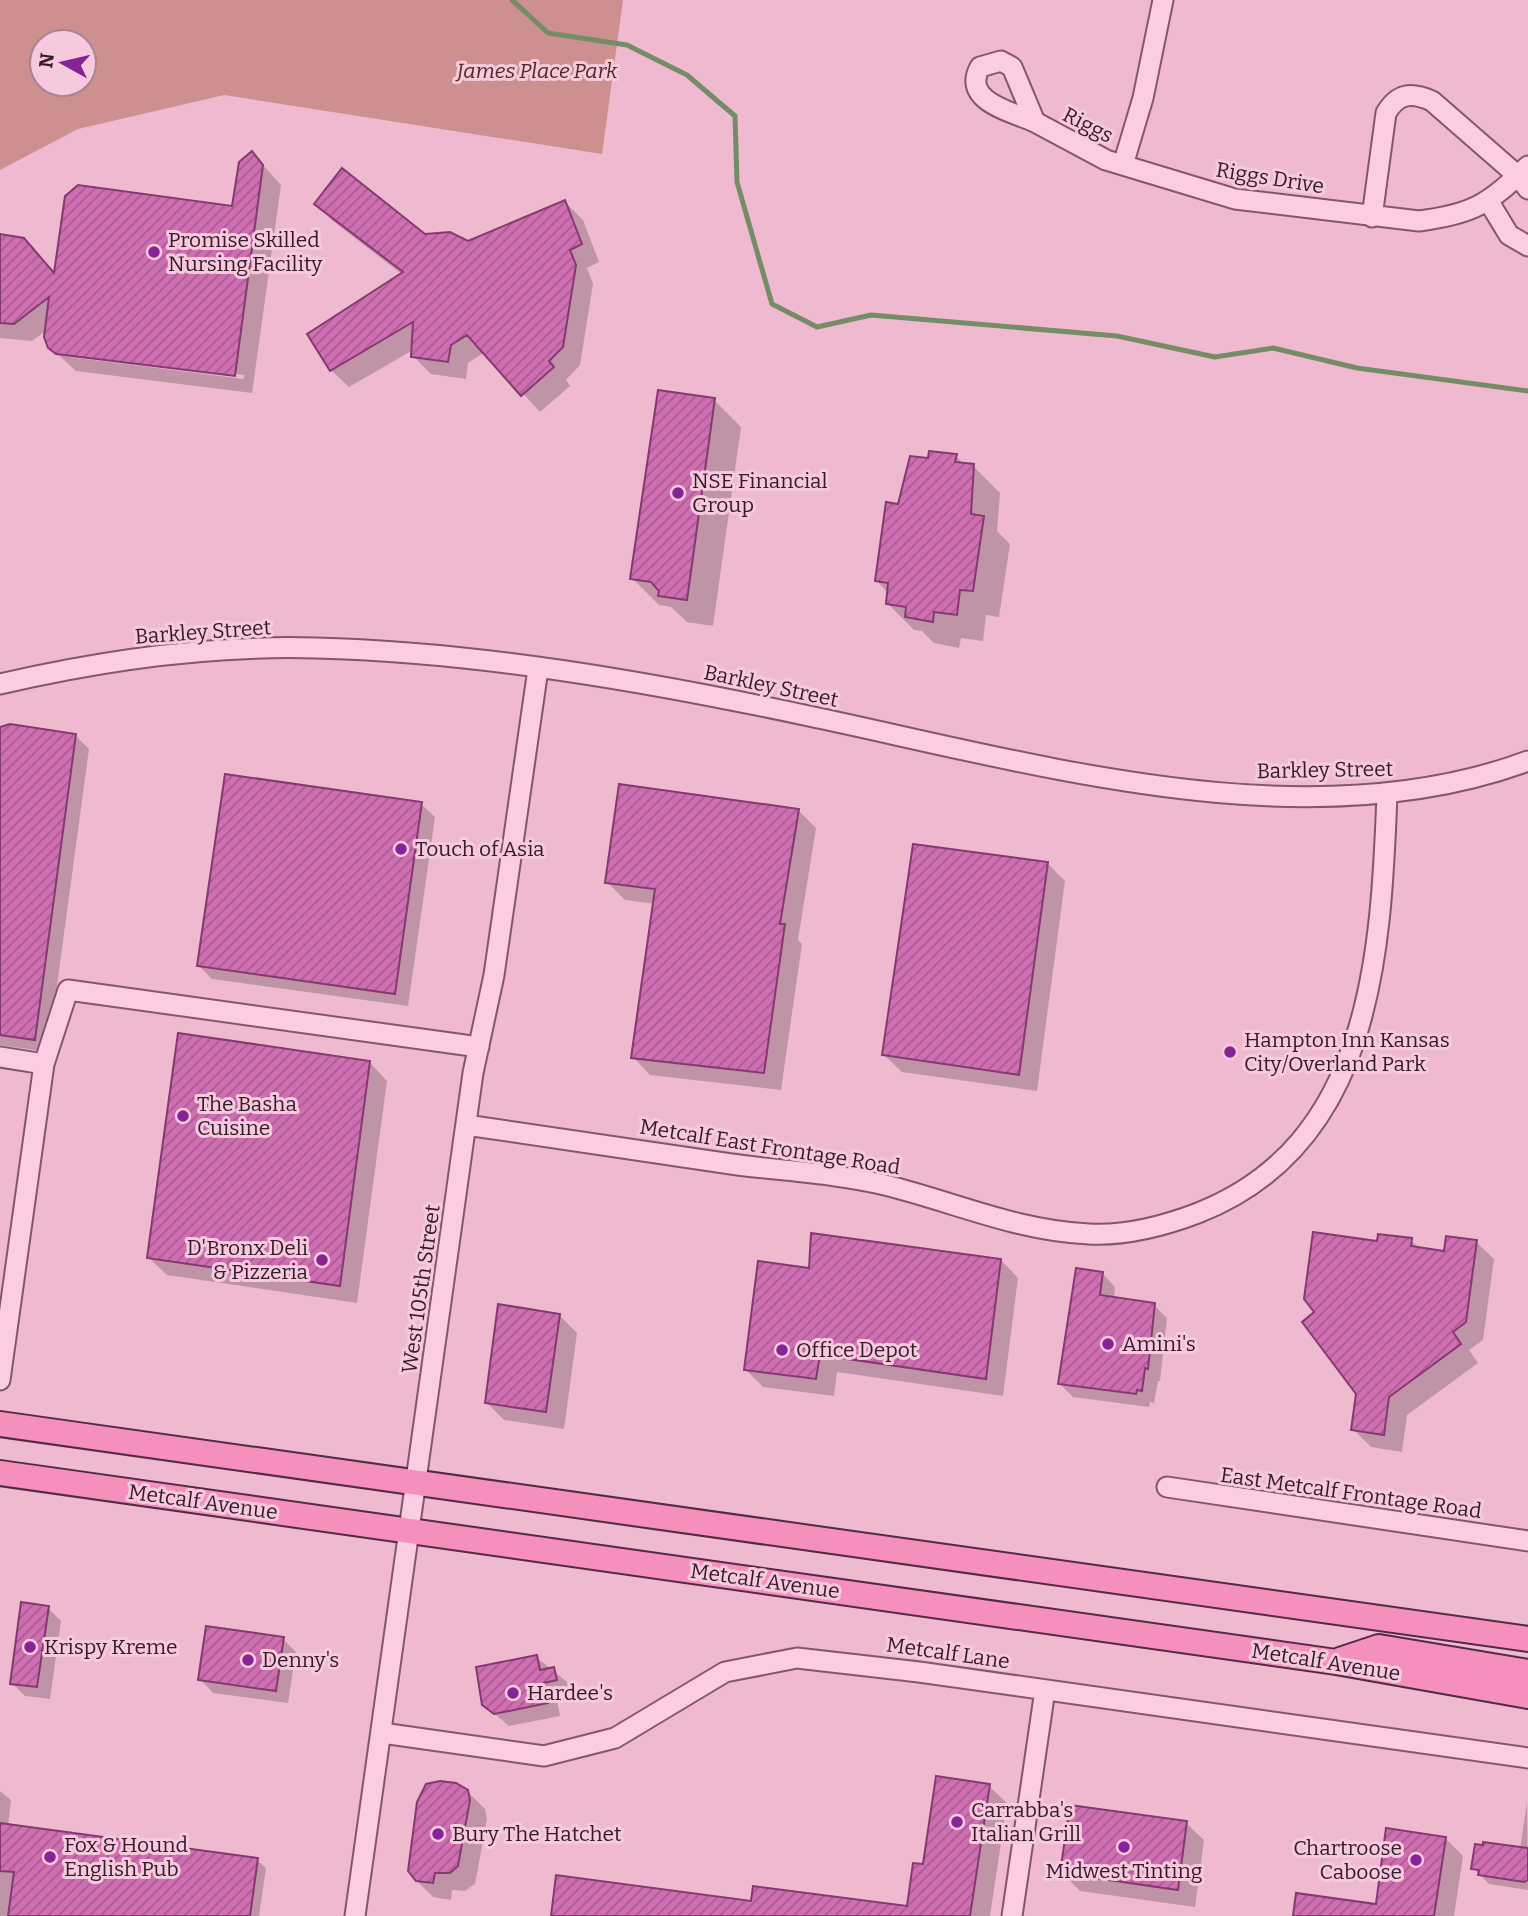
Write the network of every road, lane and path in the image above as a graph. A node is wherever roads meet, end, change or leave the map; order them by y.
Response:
1 (1163, 0) edge
2 (1035, 122) dead end
3 (1123, 165) junction
4 (1524, 177) edge
5 (1489, 202) junction
6 (1372, 217) junction
7 (1528, 247) edge
8 (538, 670) junction
9 (0, 684) edge
10 (1528, 761) edge
11 (1387, 794) junction
12 (479, 1047) junction
13 (0, 1058) edge
14 (44, 1064) junction
15 (466, 1125) junction
16 (0, 1380) edge
17 (0, 1424) edge
18 (0, 1473) edge
19 (416, 1482) junction
20 (1167, 1487) dead end
21 (407, 1531) junction
22 (1528, 1542) edge
23 (1528, 1639) edge
24 (1336, 1662) junction
25 (1528, 1672) edge
26 (1045, 1690) junction
27 (1528, 1696) edge
28 (382, 1733) junction
29 (1528, 1758) edge
30 (355, 1916) edge
31 (1012, 1916) edge

1 - 3 street
2 - 3 street, Riggs
3 - 6 street, Riggs Drive
4 - 5 street, Riggs Drive
4 - 6 street, Riggs Drive
5 - 6 street, Riggs Drive
5 - 7 street
8 - 9 street, Barkley Street
8 - 11 street, Barkley Street
8 - 12 street, West 105th Street
10 - 11 street, Barkley Street
11 - 15 street, Metcalf East Frontage Road
12 - 14 street
12 - 15 street, West 105th Street
13 - 14 street
14 - 16 street
15 - 19 street, West 105th Street
17 - 19 main road
18 - 21 main road, Metcalf Avenue
19 - 21 street, West 105th Street
19 - 23 main road
20 - 22 street, East Metcalf Frontage Road
21 - 24 main road, Metcalf Avenue
21 - 28 street, West 105th Street
24 - 25 main road
24 - 27 main road, Metcalf Avenue
26 - 28 street, Metcalf Lane
26 - 29 street, Metcalf Lane
26 - 31 street
28 - 30 street, West 105th Street

